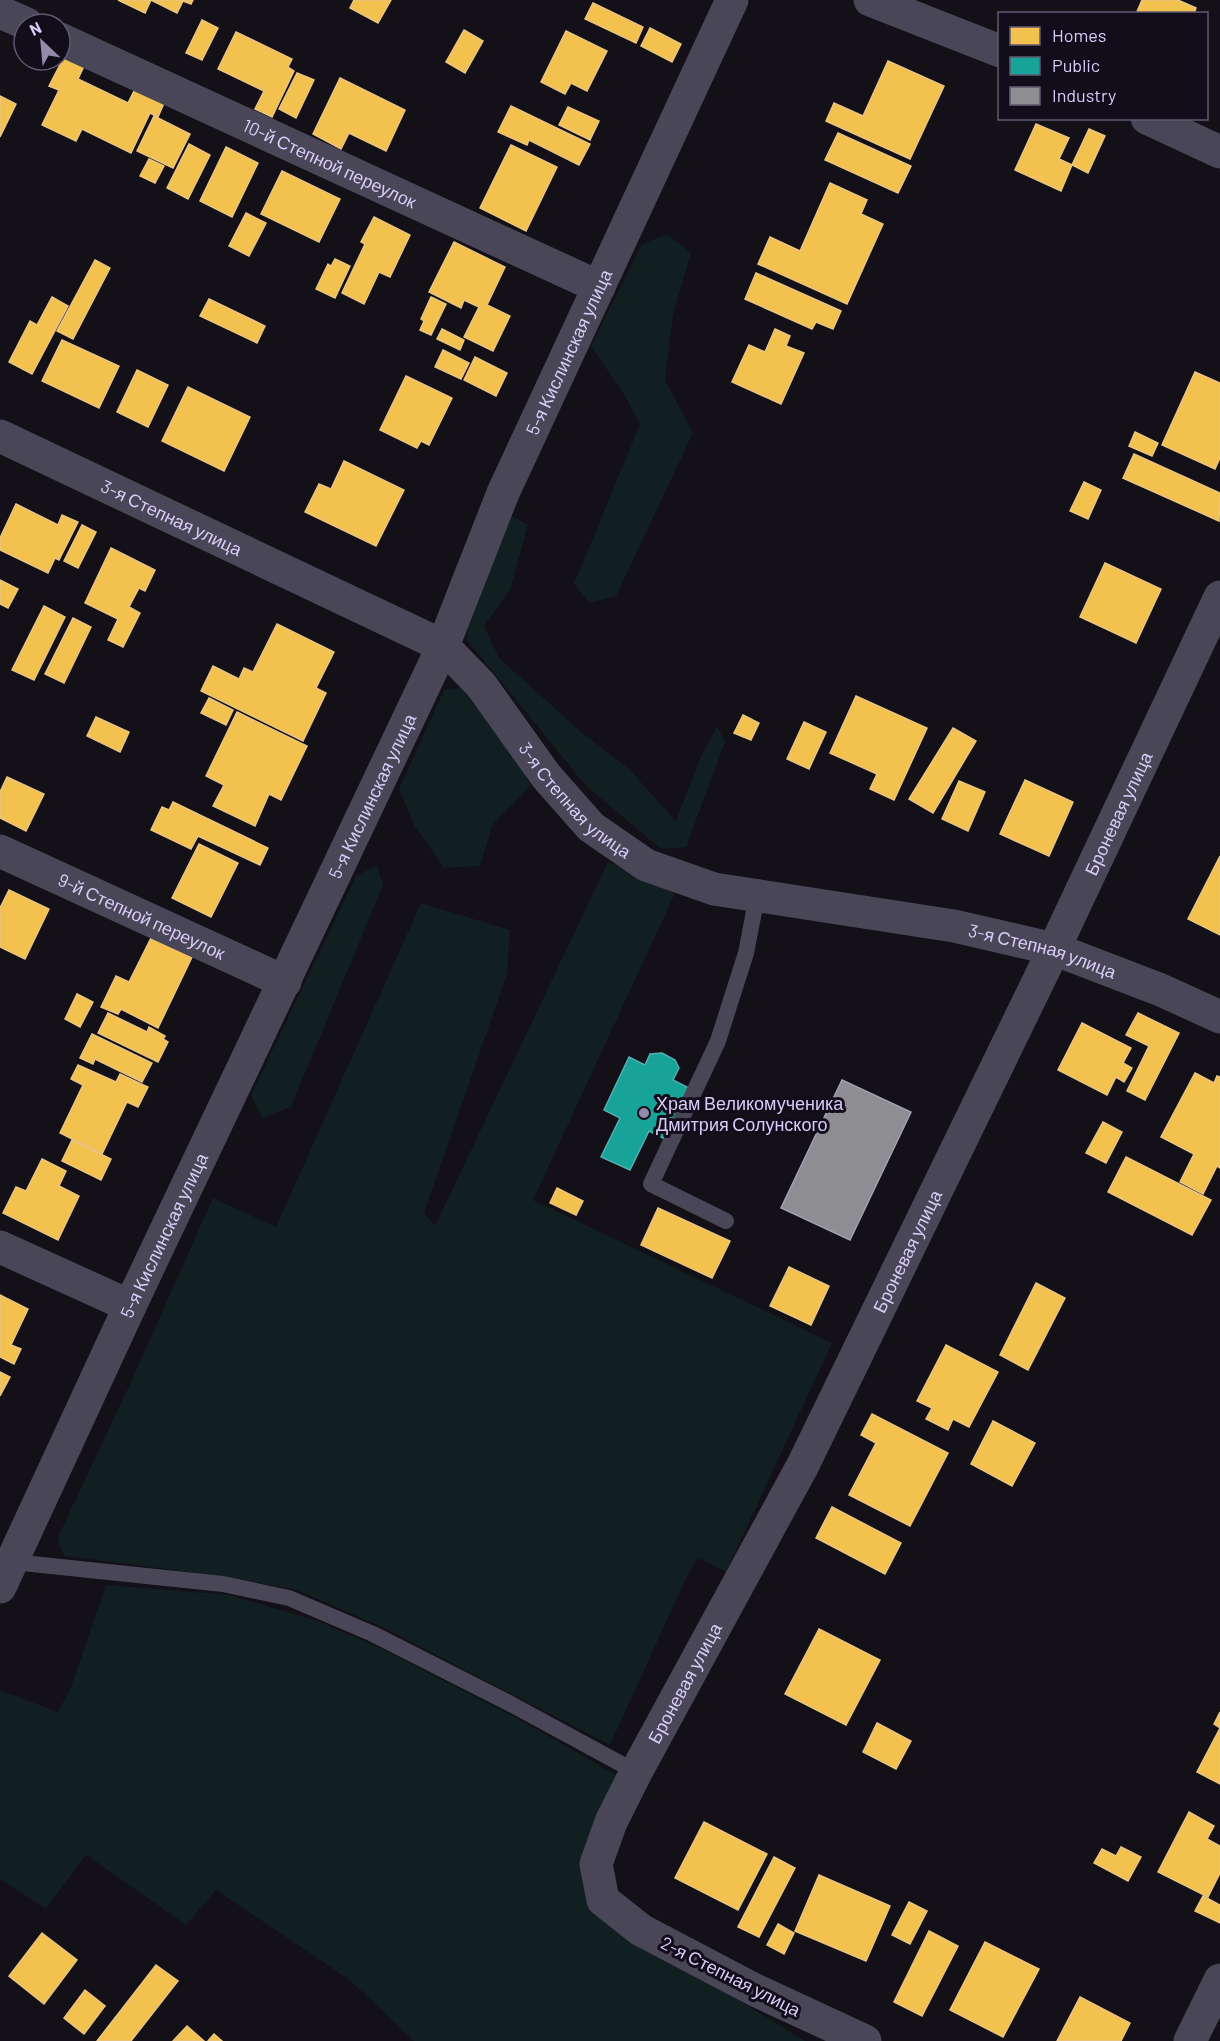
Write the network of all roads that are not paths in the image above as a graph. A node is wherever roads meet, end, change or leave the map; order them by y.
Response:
1 (732, 0) edge
2 (870, 0) edge
3 (72, 45) edge
4 (998, 51) edge
5 (1151, 120) edge
6 (1220, 152) edge
7 (599, 287) junction
8 (0, 436) edge
9 (1220, 597) edge
10 (443, 646) junction
11 (0, 851) edge
12 (757, 896) junction
13 (1054, 949) junction
14 (285, 982) junction
15 (1220, 1017) edge
16 (726, 1221) dead end
17 (0, 1247) edge
18 (130, 1306) junction
19 (6, 1574) edge
20 (636, 1772) junction
21 (603, 1900) joint
22 (1220, 1980) edge
23 (865, 2041) edge
24 (1190, 2041) edge

1 - 7 street, 5-я Кислинская улица
2 - 4 street
3 - 7 street, 10-й Степной переулок
5 - 6 street
7 - 10 street, 5-я Кислинская улица
8 - 10 street, 3-я Степная улица
9 - 13 street, Броневая улица
10 - 12 street, 3-я Степная улица
10 - 14 street, 5-я Кислинская улица
11 - 14 street, 9-й Степной переулок
12 - 13 street, 3-я Степная улица
12 - 16 lane
13 - 15 street, 3-я Степная улица
13 - 20 street, Броневая улица
14 - 18 street, 5-я Кислинская улица
17 - 18 street
18 - 19 street, 5-я Кислинская улица
19 - 20 lane
20 - 21 street, Броневая улица
21 - 23 street, 2-я Степная улица
22 - 24 street

